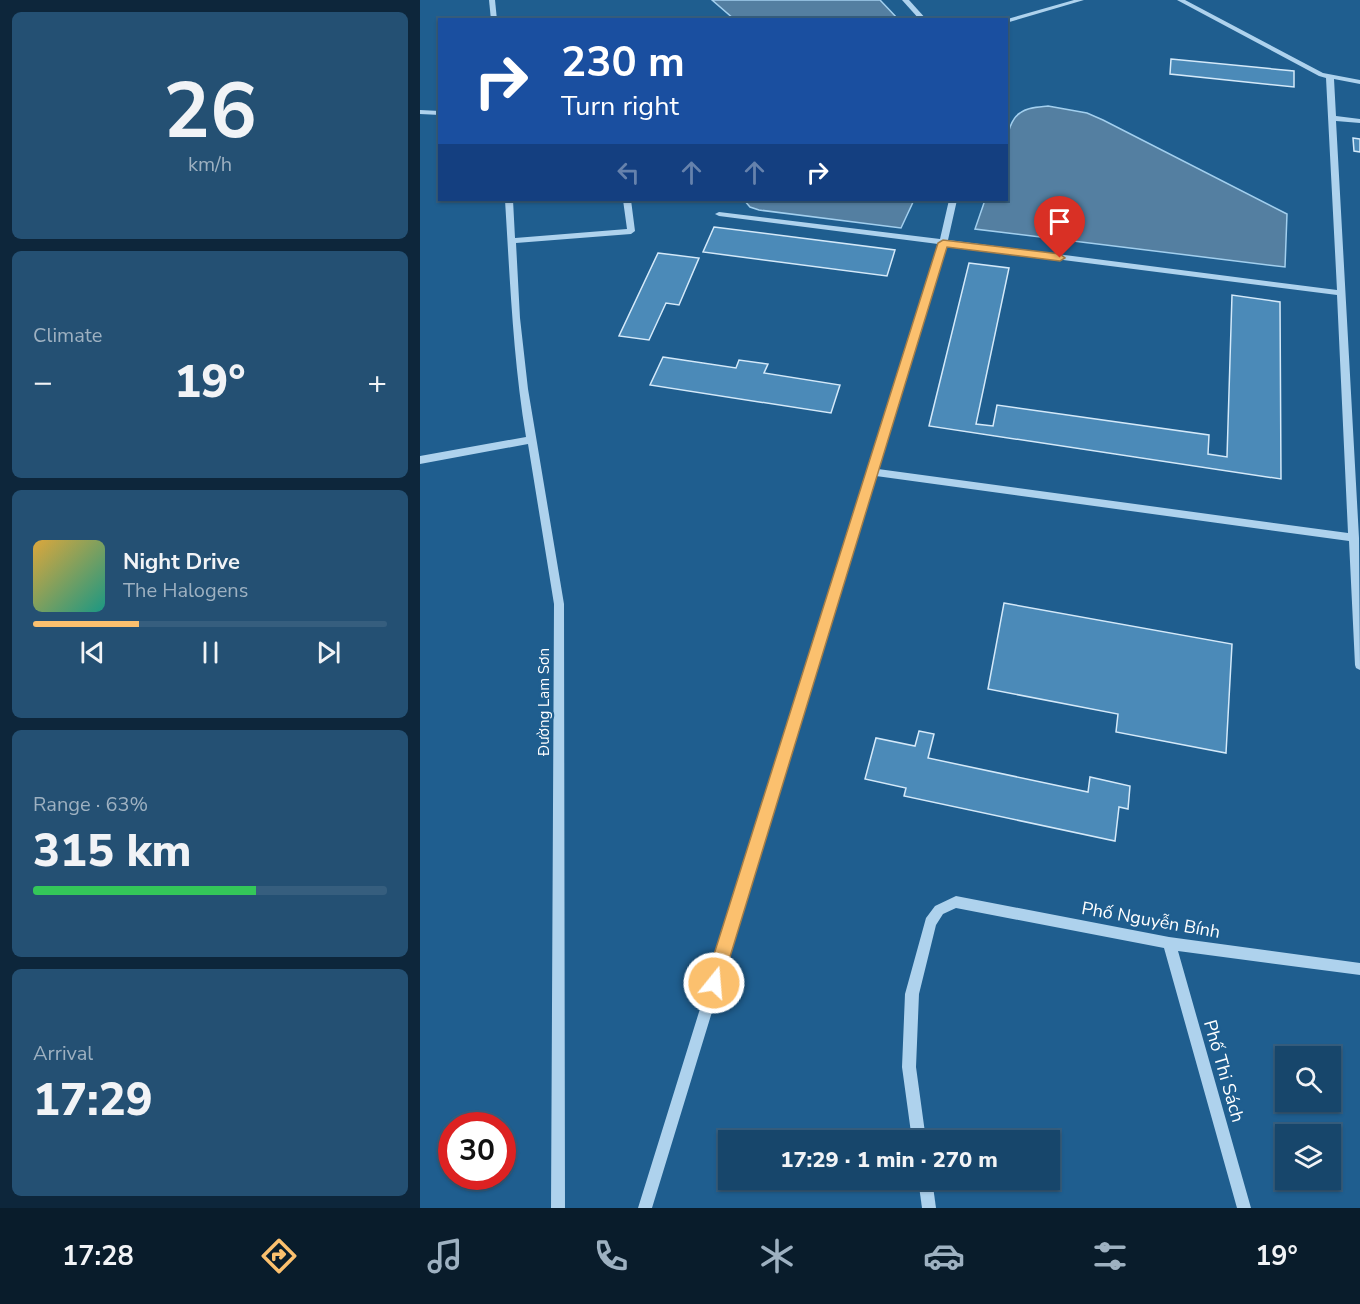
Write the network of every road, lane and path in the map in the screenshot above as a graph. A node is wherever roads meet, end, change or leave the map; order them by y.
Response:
1 (492, 0) edge
2 (905, 0) edge
3 (1080, 0) edge
4 (1180, 0) edge
5 (494, 18) edge
6 (922, 18) edge
7 (1008, 20) edge
8 (1330, 78) junction
9 (1360, 82) edge
10 (420, 112) edge
11 (438, 113) edge
12 (1332, 118) junction
13 (1360, 121) edge
14 (509, 201) edge
15 (627, 201) edge
16 (953, 201) edge
17 (719, 214) dead end
18 (512, 241) junction
19 (943, 243) junction
20 (1341, 293) junction
21 (531, 440) junction
22 (420, 460) edge
23 (872, 472) junction
24 (1354, 538) junction
25 (1359, 609) edge
26 (1360, 665) edge
27 (1169, 944) junction
28 (1360, 969) edge
29 (918, 1130) edge
30 (927, 1190) edge
31 (558, 1208) edge
32 (645, 1208) edge
33 (929, 1208) edge
34 (1244, 1208) edge

1 - 5 street
2 - 6 street
3 - 7 street
4 - 8 street
8 - 9 street
8 - 12 street
10 - 11 street
12 - 13 street
12 - 20 street
14 - 18 street, Đường Lam Sơn
15 - 18 street
16 - 19 street
17 - 19 street
18 - 21 street, Đường Lam Sơn
19 - 20 street
19 - 23 street
20 - 24 street
21 - 22 street
21 - 31 street, Đường Lam Sơn
23 - 24 street
23 - 32 street
24 - 25 street
25 - 26 street
27 - 28 street, Phố Nguyễn Bính
27 - 29 street, Phố Nguyễn Bính
27 - 34 street, Phố Thi Sách
30 - 33 street

